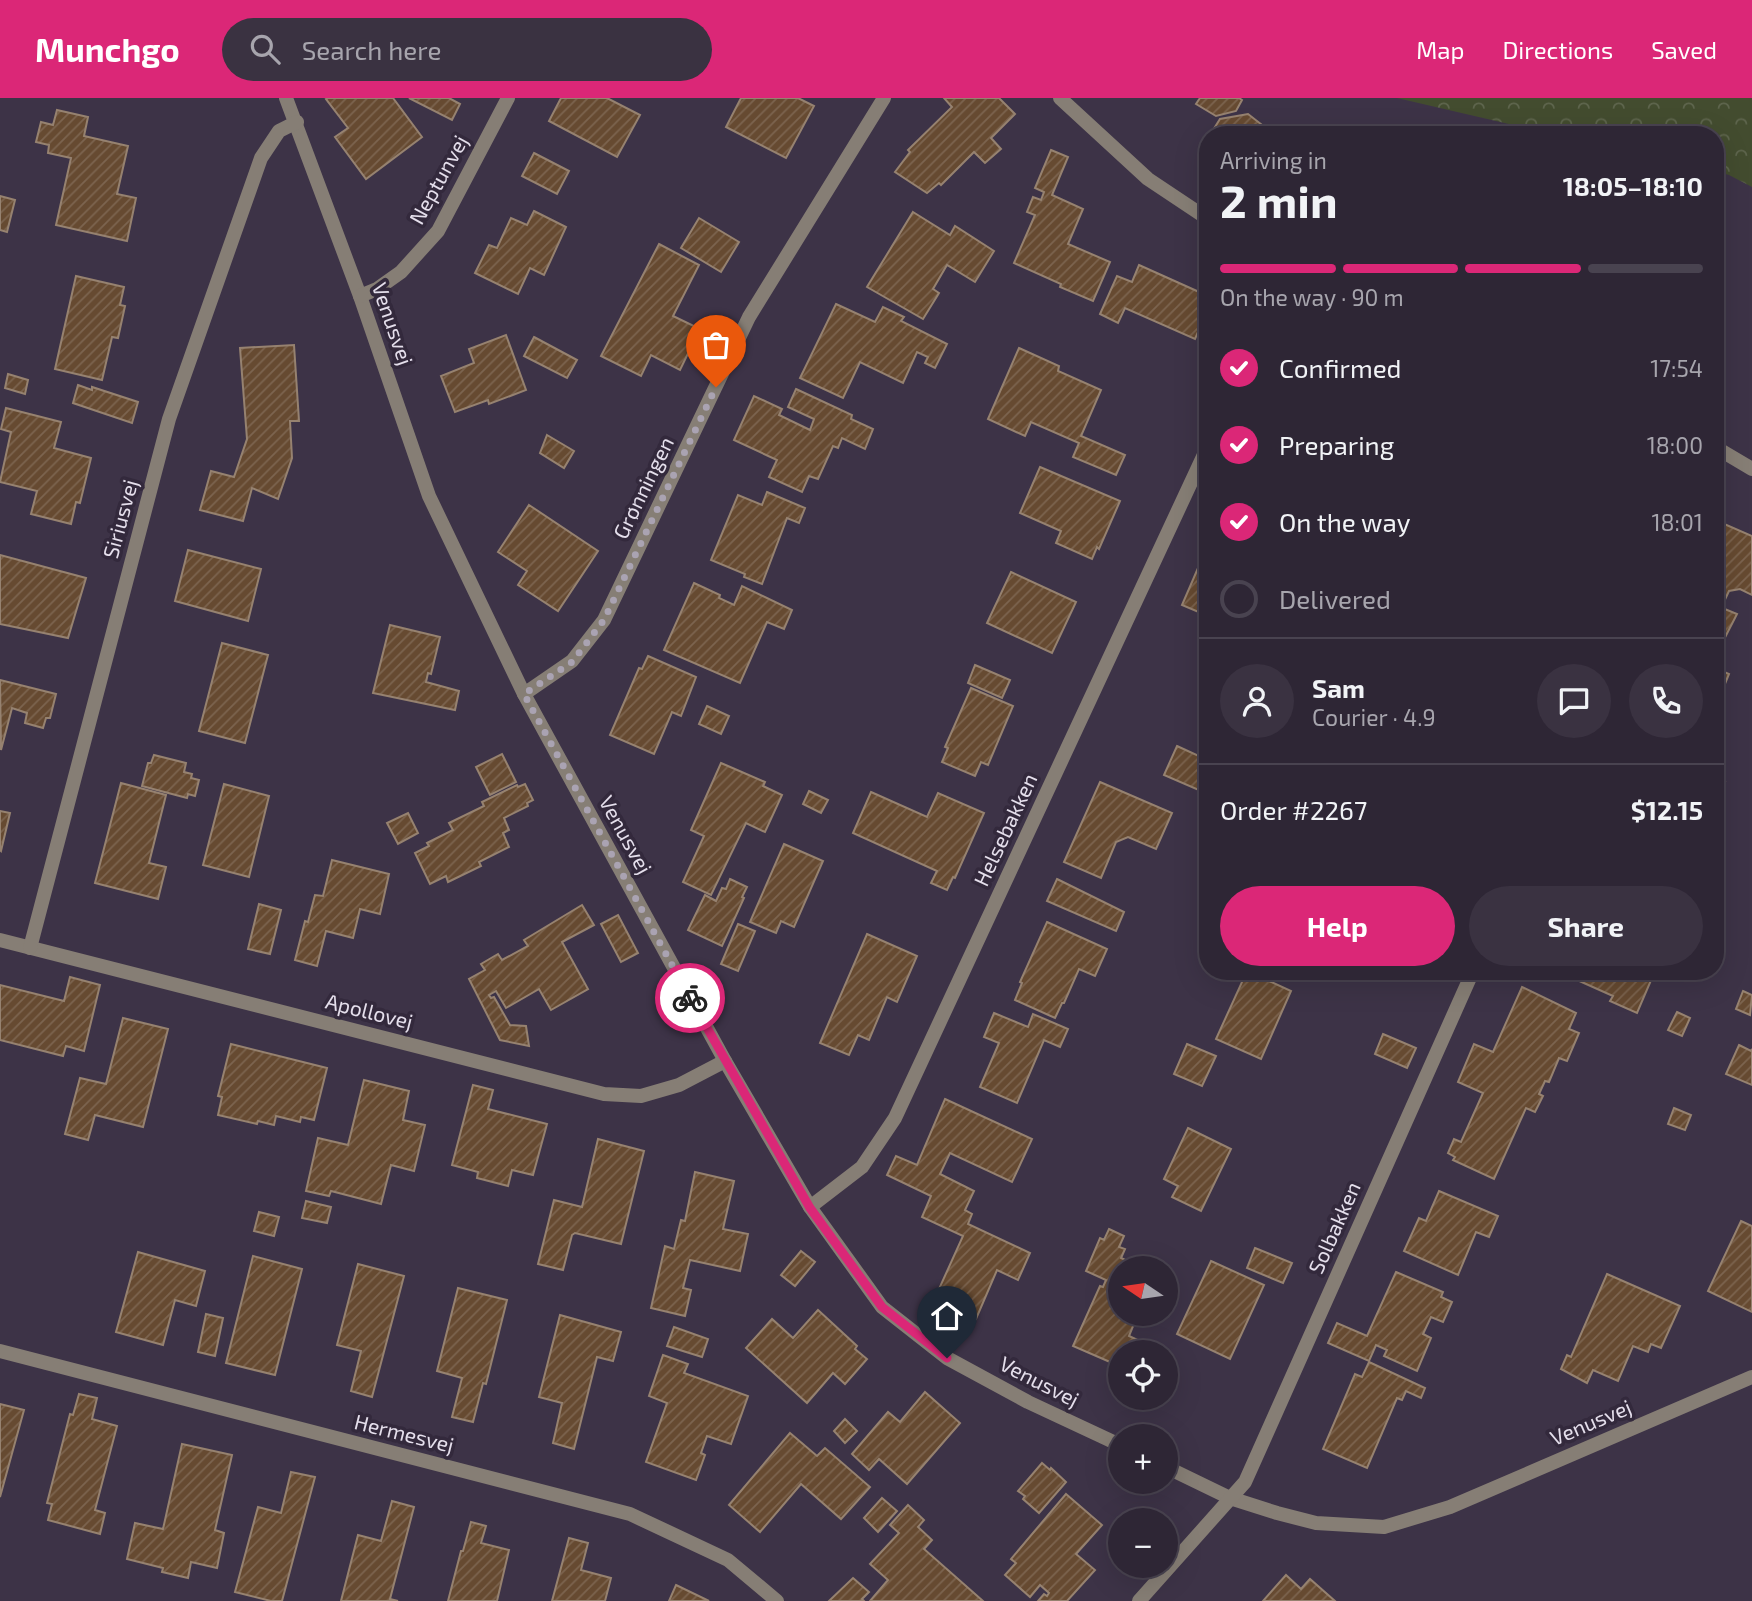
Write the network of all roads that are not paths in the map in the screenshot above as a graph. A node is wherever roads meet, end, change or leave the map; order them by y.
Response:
1 (286, 98) edge
2 (508, 98) edge
3 (884, 98) edge
4 (1060, 98) edge
5 (297, 122) junction
6 (1199, 213) edge
7 (360, 296) junction
8 (1724, 452) edge
9 (1199, 465) edge
10 (1752, 469) edge
11 (524, 694) junction
12 (0, 940) edge
13 (30, 948) junction
14 (1469, 980) edge
15 (725, 1061) junction
16 (810, 1208) junction
17 (0, 1351) edge
18 (1752, 1377) edge
19 (1108, 1440) edge
20 (1178, 1473) edge
21 (1230, 1498) junction
22 (777, 1601) edge
23 (1139, 1601) edge

1 - 5 street, Venusvej
2 - 7 street, Neptunvej
3 - 11 street, Grønningen
4 - 6 street
5 - 7 street, Venusvej
5 - 13 street, Siriusvej
7 - 11 street, Venusvej
8 - 10 street
9 - 16 street, Helsebakken
11 - 15 street, Venusvej
12 - 13 street, Apollovej
13 - 15 street, Apollovej
14 - 21 street, Solbakken
15 - 16 street, Venusvej
16 - 19 street, Venusvej
17 - 22 street, Hermesvej
18 - 21 street, Venusvej
20 - 21 street, Venusvej
21 - 23 street, Solbakken

